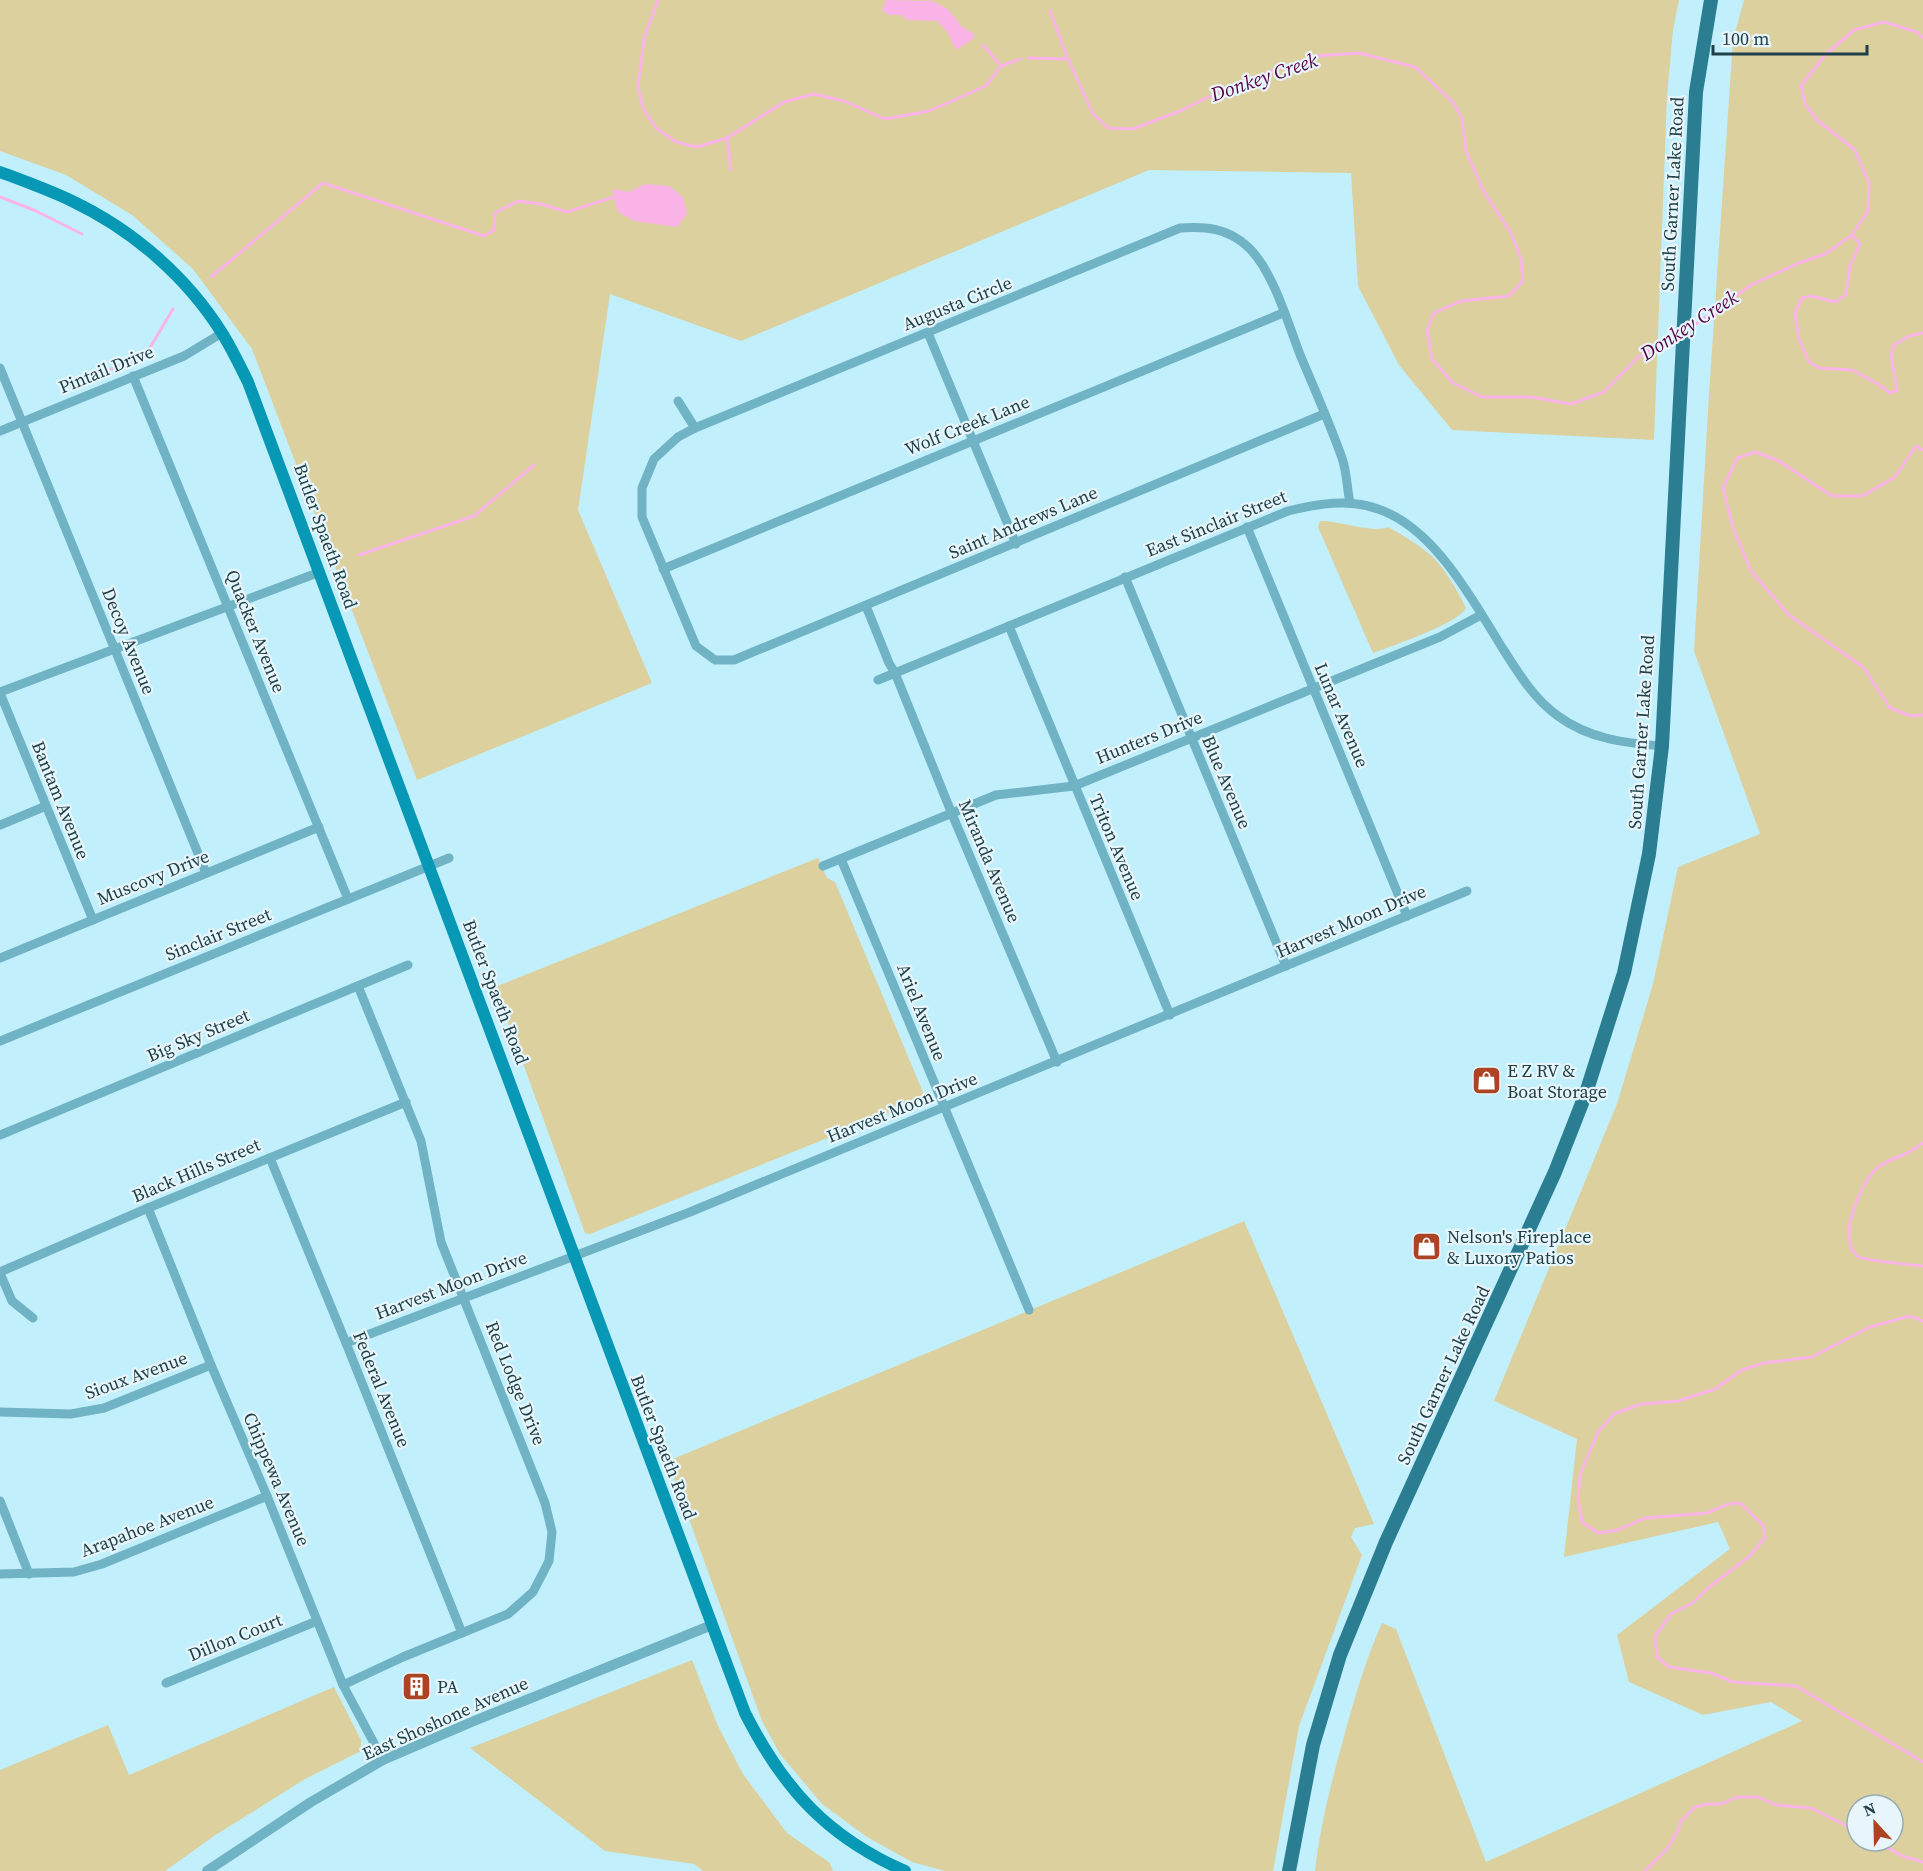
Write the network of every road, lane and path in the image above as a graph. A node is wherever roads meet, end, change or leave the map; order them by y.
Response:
1 (1711, 0) edge
2 (0, 172) edge
3 (1283, 313) junction
4 (222, 333) junction
5 (928, 333) junction
6 (0, 368) edge
7 (133, 376) junction
8 (678, 401) dead end
9 (1324, 414) junction
10 (22, 422) junction
11 (695, 428) junction
12 (0, 431) edge
13 (974, 441) junction
14 (1350, 503) junction
15 (1247, 527) junction
16 (1016, 544) junction
17 (663, 569) junction
18 (320, 572) junction
19 (1125, 577) junction
20 (228, 606) junction
21 (866, 606) junction
22 (1481, 615) junction
23 (1009, 626) junction
24 (114, 648) junction
25 (734, 660) joint
26 (895, 673) junction
27 (879, 680) dead end
28 (1312, 688) junction
29 (0, 692) edge
30 (1191, 738) junction
31 (1662, 746) junction
32 (1074, 786) junction
33 (46, 806) junction
34 (952, 813) junction
35 (0, 825) edge
36 (319, 827) junction
37 (449, 858) dead end
38 (841, 859) junction
39 (429, 866) junction
40 (823, 866) dead end
41 (206, 873) junction
42 (1467, 891) dead end
43 (348, 898) junction
44 (1407, 916) junction
45 (93, 920) junction
46 (0, 958) edge
47 (408, 965) dead end
48 (1286, 966) junction
49 (358, 986) junction
50 (1170, 1015) junction
51 (0, 1041) edge
52 (1058, 1062) junction
53 (406, 1102) junction
54 (944, 1108) junction
55 (0, 1135) edge
56 (270, 1158) junction
57 (148, 1208) junction
58 (574, 1255) junction
59 (0, 1272) edge
60 (463, 1297) junction
61 (1029, 1310) dead end
62 (33, 1318) dead end
63 (346, 1343) junction
64 (211, 1365) junction
65 (0, 1412) edge
66 (267, 1496) junction
67 (0, 1501) edge
68 (0, 1574) edge
69 (29, 1574) junction
70 (317, 1621) junction
71 (712, 1625) junction
72 (462, 1633) junction
73 (166, 1683) dead end
74 (343, 1685) junction
75 (383, 1760) junction
76 (207, 1871) edge
77 (905, 1871) edge
78 (1288, 1871) edge

1 - 31 main road, South Garner Lake Road
2 - 4 main road, Butler Spaeth Road
3 - 5 street, Augusta Circle
3 - 9 street, Augusta Circle
3 - 13 street, Wolf Creek Lane
4 - 7 street, Pintail Drive
4 - 18 main road, Butler Spaeth Road
5 - 11 street, Augusta Circle
5 - 13 street
6 - 10 street, Decoy Avenue
7 - 10 street, Pintail Drive
7 - 20 street, Quacker Avenue
8 - 11 street
9 - 14 street, Augusta Circle
9 - 16 street, Saint Andrews Lane
10 - 12 street, Pintail Drive
10 - 24 street, Decoy Avenue
11 - 17 street, Augusta Circle
13 - 16 street
13 - 17 street, Wolf Creek Lane
14 - 15 street, East Sinclair Street
14 - 22 street, East Sinclair Street
15 - 19 street, East Sinclair Street
15 - 28 street, Lunar Avenue
16 - 21 street, Saint Andrews Lane
17 - 25 street, Augusta Circle
18 - 20 street
18 - 39 main road, Butler Spaeth Road
19 - 23 street, East Sinclair Street
19 - 30 street, Blue Avenue
20 - 24 street
20 - 36 street, Quacker Avenue
21 - 25 street, Saint Andrews Lane
21 - 26 street, Miranda Avenue
22 - 28 street, Hunters Drive
22 - 31 street, East Sinclair Street
23 - 26 street, East Sinclair Street
23 - 32 street, Triton Avenue
24 - 29 street
24 - 41 street, Decoy Avenue
26 - 27 street, East Sinclair Street
26 - 34 street, Miranda Avenue
28 - 30 street, Hunters Drive
28 - 44 street, Lunar Avenue
29 - 33 street, Bantam Avenue
30 - 32 street, Hunters Drive
30 - 48 street, Blue Avenue
31 - 78 main road, South Garner Lake Road
32 - 34 street, Hunters Drive
32 - 50 street, Triton Avenue
33 - 35 street
33 - 45 street, Bantam Avenue
34 - 38 street, Hunters Drive
34 - 52 street, Miranda Avenue
36 - 41 street, Muscovy Drive
36 - 43 street, Quacker Avenue
37 - 39 street, Sinclair Street
38 - 40 street, Hunters Drive
38 - 54 street, Ariel Avenue
39 - 43 street, Sinclair Street
39 - 58 main road, Butler Spaeth Road
41 - 45 street, Muscovy Drive
42 - 44 street, Harvest Moon Drive
43 - 51 street, Sinclair Street
44 - 48 street, Harvest Moon Drive
45 - 46 street, Muscovy Drive
47 - 49 street, Big Sky Street
48 - 50 street, Harvest Moon Drive
49 - 53 street, Red Lodge Drive
49 - 55 street, Big Sky Street
50 - 52 street, Harvest Moon Drive
52 - 54 street, Harvest Moon Drive
53 - 56 street, Black Hills Street
53 - 60 street, Red Lodge Drive
54 - 58 street, Harvest Moon Drive
54 - 61 street, Ariel Avenue
56 - 57 street, Black Hills Street
56 - 63 street, Federal Avenue
57 - 59 street, Black Hills Street
57 - 64 street, Chippewa Avenue
58 - 60 street, Harvest Moon Drive
58 - 71 main road, Butler Spaeth Road
59 - 62 street
60 - 63 street, Harvest Moon Drive
60 - 72 street, Red Lodge Drive
63 - 72 street, Federal Avenue
64 - 65 street, Sioux Avenue
64 - 66 street, Chippewa Avenue
66 - 69 street, Arapahoe Avenue
66 - 70 street, Chippewa Avenue
67 - 69 street
68 - 69 street, Arapahoe Avenue
70 - 73 street, Dillon Court
70 - 74 street, Chippewa Avenue
71 - 75 street, East Shoshone Avenue
71 - 77 main road, Butler Spaeth Road
72 - 74 street, Red Lodge Drive
74 - 75 street, Chippewa Avenue
75 - 76 street, East Shoshone Avenue

